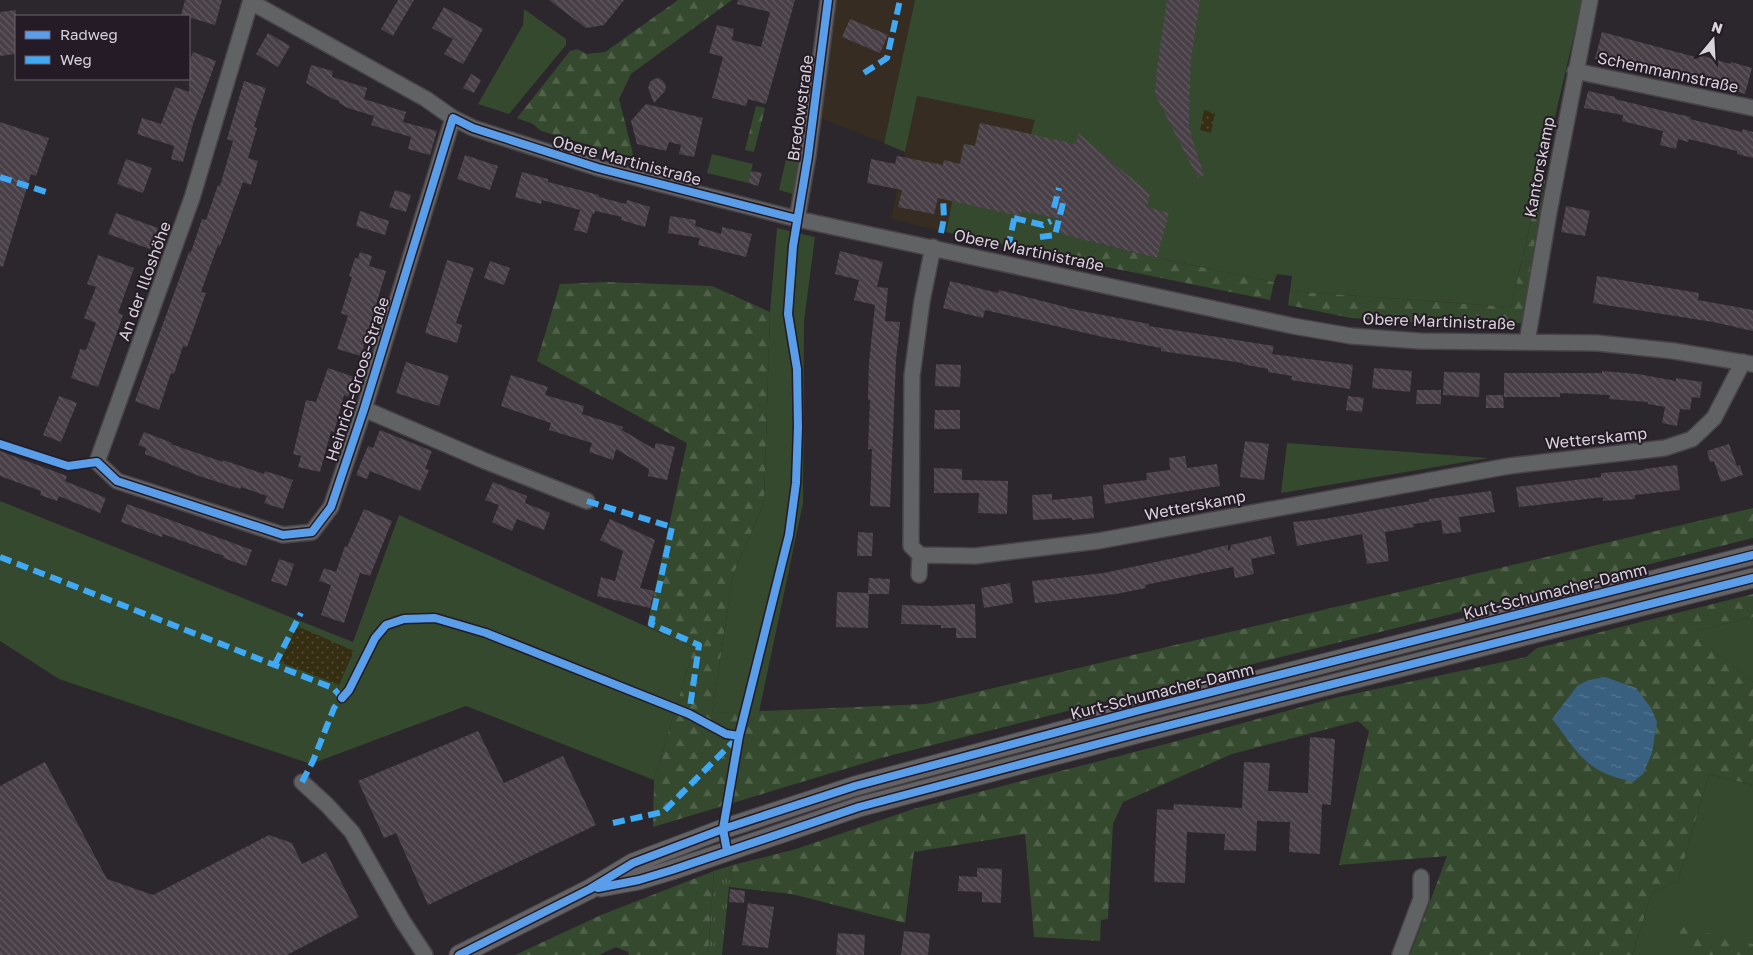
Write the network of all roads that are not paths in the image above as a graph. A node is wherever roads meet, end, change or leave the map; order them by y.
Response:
1 (828, 0) edge
2 (1590, 0) edge
3 (251, 1) edge
4 (1575, 71) junction
5 (1753, 108) edge
6 (453, 118) junction
7 (797, 219) junction
8 (933, 247) junction
9 (1527, 342) junction
10 (1748, 363) edge
11 (364, 409) junction
12 (587, 501) dead end
13 (199, 508) joint
14 (920, 555) junction
15 (1753, 555) edge
16 (919, 575) dead end
17 (1753, 578) edge
18 (302, 782) dead end
19 (1421, 877) dead end
20 (590, 889) junction
21 (425, 955) edge
22 (459, 955) edge
23 (1400, 955) edge

1 - 7 street, Bredowstraße
2 - 4 street, Kantorskamp
3 - 6 street, Obere Martinistraße
3 - 13 street, An der Illoshöhe
4 - 5 street, Schemmannstraße
4 - 9 street, Kantorskamp
6 - 7 street, Obere Martinistraße
6 - 11 street, Heinrich-Groos-Straße
7 - 8 street, Obere Martinistraße
8 - 9 street, Obere Martinistraße
8 - 14 street
9 - 10 street, Obere Martinistraße
10 - 14 street, Wetterskamp
11 - 12 street, Heinrich-Groos-Straße
11 - 13 street, Heinrich-Groos-Straße
14 - 16 street
15 - 20 main road, Kurt-Schumacher-Damm
17 - 20 main road, Kurt-Schumacher-Damm
18 - 21 street
19 - 23 street
20 - 22 main road, Kurt-Schumacher-Damm

